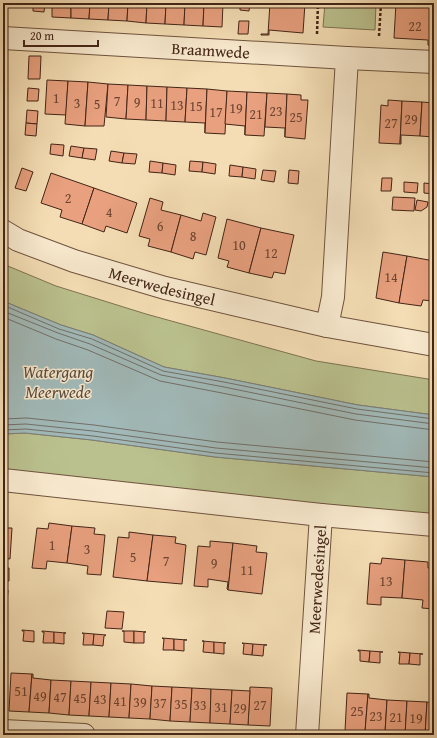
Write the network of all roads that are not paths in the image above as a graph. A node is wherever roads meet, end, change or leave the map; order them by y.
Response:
1 (3, 38) edge
2 (347, 58) junction
3 (434, 62) edge
4 (3, 232) edge
5 (327, 326) junction
6 (434, 345) edge
7 (3, 480) edge
8 (320, 515) junction
9 (434, 525) edge
10 (3, 730) edge
11 (84, 735) edge
12 (307, 735) edge

1 - 2 street, Braamwede
2 - 3 street, Braamwede
2 - 5 street
4 - 5 street, Meerwedesingel
5 - 6 street, Meerwedesingel
7 - 8 street, Meerwedesingel
8 - 9 street, Meerwedesingel
8 - 12 street, Meerwedesingel
10 - 11 street

